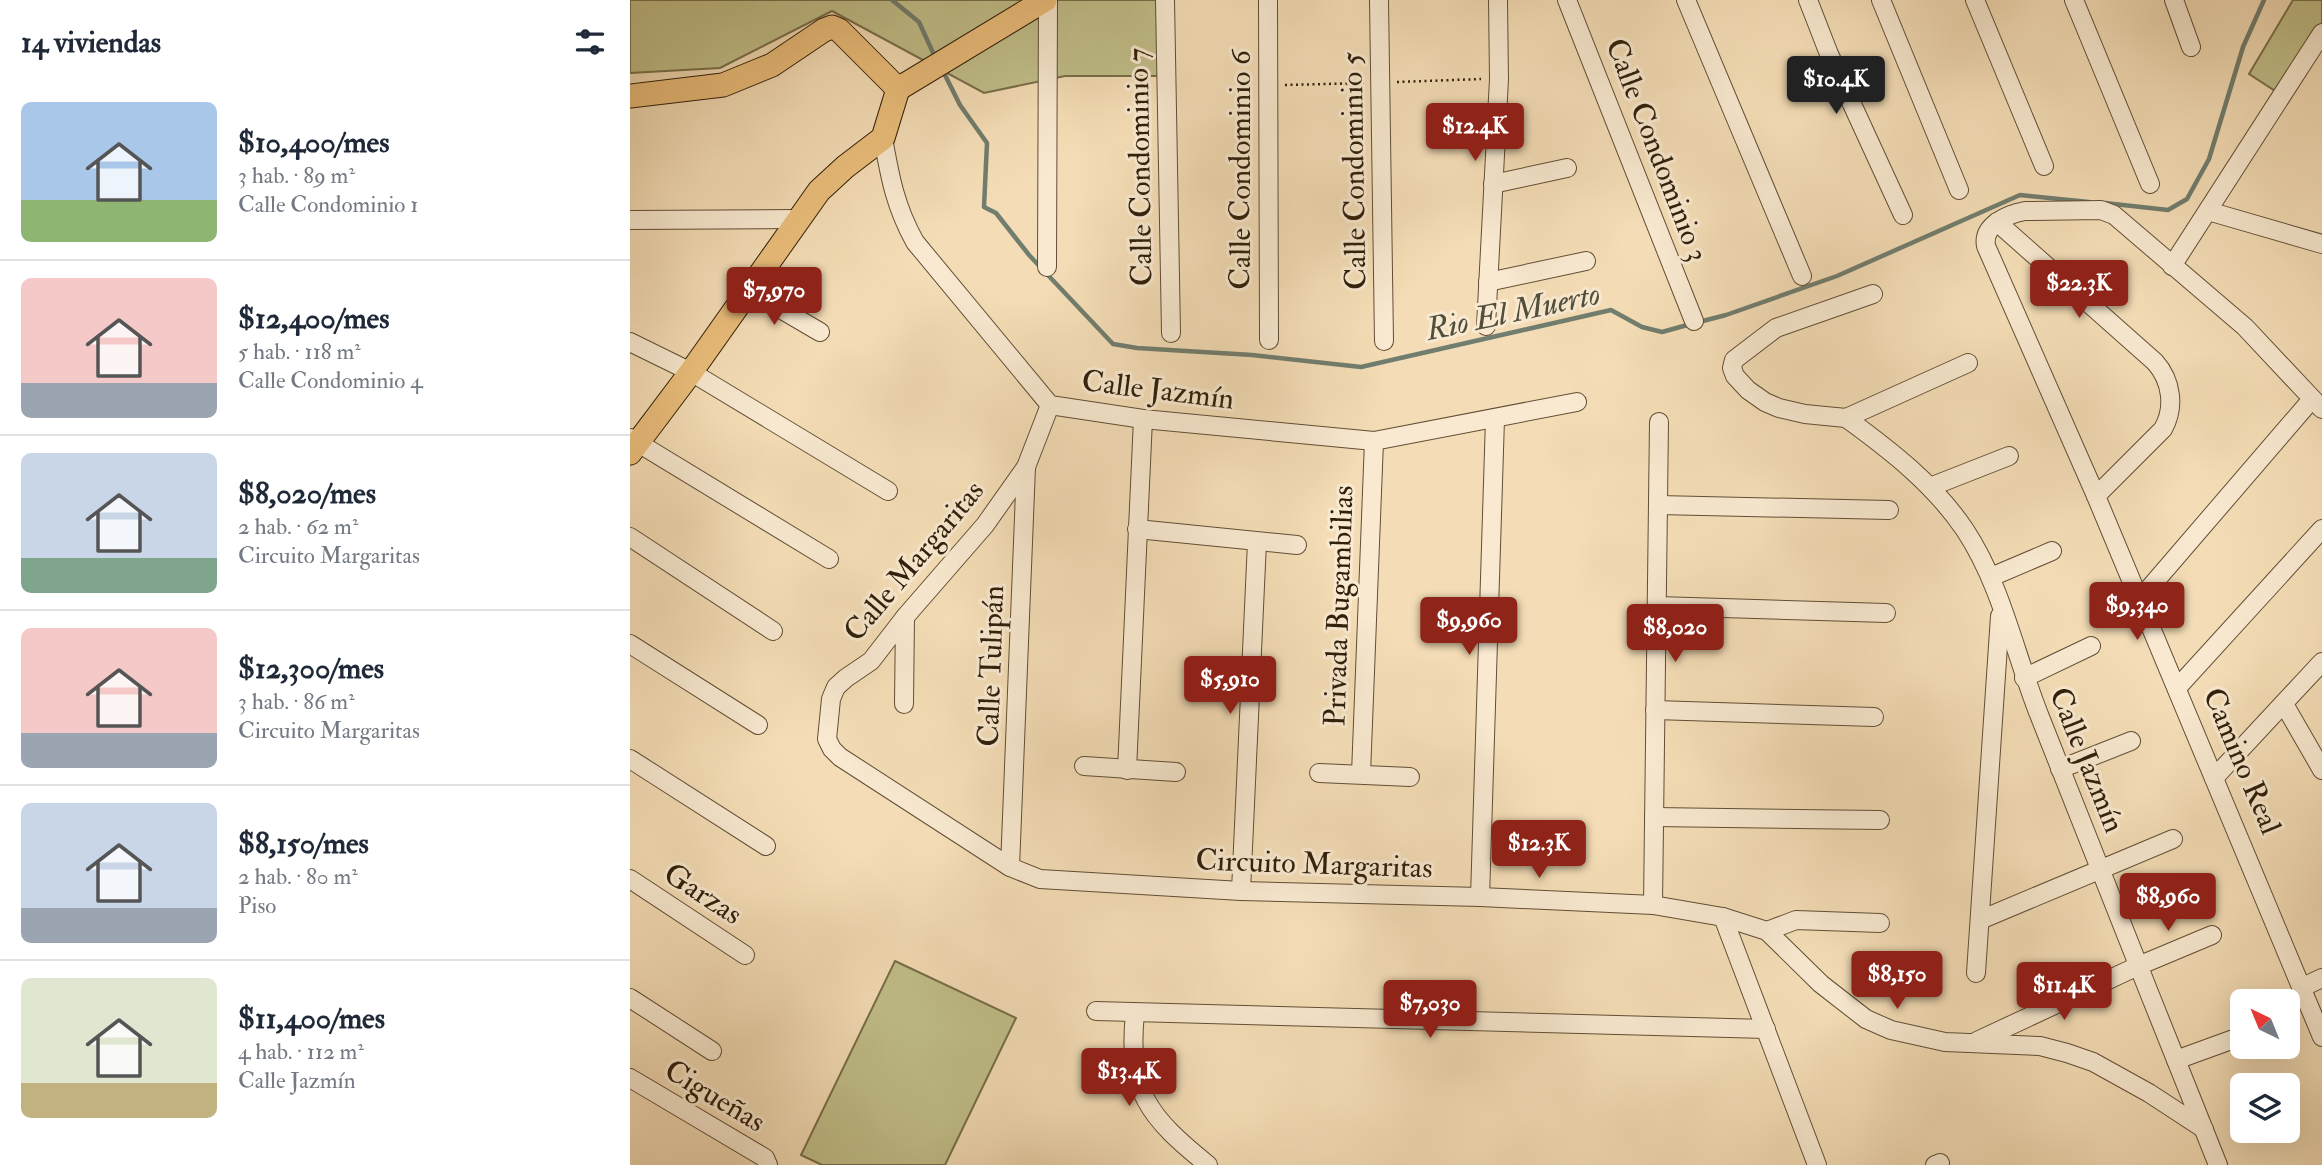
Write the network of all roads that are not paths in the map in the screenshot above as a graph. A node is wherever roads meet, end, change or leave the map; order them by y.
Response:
1 (1046, 0) edge
2 (1165, 0) edge
3 (1268, 0) edge
4 (1379, 0) edge
5 (1498, 0) edge
6 (1567, 0) edge
7 (1686, 0) edge
8 (1808, 0) edge
9 (1881, 0) edge
10 (1975, 0) edge
11 (2074, 0) edge
12 (2174, 0) edge
13 (2322, 33) edge
14 (2191, 47) dead end
15 (903, 86) junction
16 (630, 96) edge
17 (883, 138) junction
18 (2044, 166) dead end
19 (1567, 168) dead end
20 (1493, 184) junction
21 (2150, 184) dead end
22 (1959, 190) dead end
23 (2208, 211) junction
24 (1903, 215) dead end
25 (797, 219) junction
26 (630, 220) edge
27 (1997, 222) junction
28 (2321, 241) edge
29 (1587, 261) dead end
30 (2172, 266) junction
31 (1047, 267) dead end
32 (1802, 276) dead end
33 (1489, 282) junction
34 (748, 290) junction
35 (1873, 293) dead end
36 (1693, 321) dead end
37 (1486, 326) dead end
38 (820, 332) dead end
39 (1171, 333) dead end
40 (1269, 340) dead end
41 (1384, 341) dead end
42 (630, 342) edge
43 (1968, 363) dead end
44 (691, 372) junction
45 (1577, 402) dead end
46 (2317, 404) edge
47 (1050, 405) junction
48 (1846, 418) junction
49 (1143, 419) junction
50 (1496, 419) junction
51 (1660, 422) dead end
52 (1374, 441) junction
53 (633, 444) edge
54 (2009, 456) dead end
55 (1026, 467) junction
56 (1930, 487) junction
57 (888, 491) dead end
58 (2096, 496) junction
59 (1658, 505) junction
60 (1889, 510) dead end
61 (1137, 529) junction
62 (2322, 529) edge
63 (630, 537) edge
64 (1257, 542) junction
65 (1297, 545) dead end
66 (2052, 551) dead end
67 (829, 559) dead end
68 (1991, 578) junction
69 (2140, 599) junction
70 (2001, 605) junction
71 (1657, 606) junction
72 (1886, 613) dead end
73 (905, 617) junction
74 (773, 631) dead end
75 (630, 644) edge
76 (2091, 646) dead end
77 (2322, 662) edge
78 (2024, 678) junction
79 (2177, 688) junction
80 (904, 704) dead end
81 (2284, 704) junction
82 (1655, 710) junction
83 (1874, 717) dead end
84 (758, 725) dead end
85 (2132, 741) dead end
86 (832, 749) joint
87 (630, 759) edge
88 (1084, 766) dead end
89 (2060, 769) junction
90 (1127, 770) junction
91 (2322, 770) edge
92 (1175, 772) dead end
93 (1319, 773) dead end
94 (1361, 774) junction
95 (1410, 777) dead end
96 (2214, 778) junction
97 (1654, 817) junction
98 (1880, 820) dead end
99 (2173, 839) dead end
100 (766, 846) dead end
101 (1010, 867) junction
102 (2100, 869) junction
103 (630, 879) edge
104 (1241, 891) junction
105 (1480, 897) junction
106 (1653, 905) junction
107 (1723, 916) junction
108 (1980, 920) junction
109 (1880, 923) dead end
110 (1767, 930) junction
111 (2212, 935) dead end
112 (745, 955) dead end
113 (2138, 966) junction
114 (1976, 972) dead end
115 (2322, 978) edge
116 (2303, 988) junction
117 (630, 998) edge
118 (1096, 1011) dead end
119 (1135, 1013) junction
120 (1766, 1029) junction
121 (2322, 1037) edge
122 (2230, 1040) edge
123 (1974, 1043) junction
124 (712, 1051) dead end
125 (2176, 1060) junction
126 (630, 1078) edge
127 (2203, 1129) junction
128 (1200, 1163) edge
129 (2213, 1164) edge
130 (768, 1165) edge
131 (1817, 1165) edge

1 - 15 main road
1 - 31 street
2 - 39 street, Calle Condominio 7
3 - 40 street, Calle Condominio 6
4 - 41 street, Calle Condominio 5
5 - 20 street
6 - 36 street, Calle Condominio 3
7 - 32 street
8 - 24 street
9 - 22 street
10 - 18 street
11 - 21 street
12 - 14 street
13 - 23 street
15 - 16 main road
15 - 17 main road
17 - 25 main road
17 - 47 street, Calle Jazmín
19 - 20 street
20 - 33 street
23 - 28 street
23 - 30 street
25 - 26 street
25 - 34 main road
27 - 30 street
27 - 58 street, Camino Real
27 - 58 street
29 - 33 street
30 - 46 street
33 - 37 street
34 - 38 street
34 - 44 main road
35 - 48 street
42 - 44 street
43 - 48 street
44 - 53 main road
44 - 57 street
45 - 50 street, Calle Jazmín
46 - 69 street
47 - 49 street, Calle Jazmín
47 - 55 street, Calle Margaritas
48 - 56 street, Calle Jazmín
49 - 52 street, Calle Jazmín
49 - 61 street
50 - 52 street, Calle Jazmín
50 - 105 street
51 - 59 street
52 - 94 street, Privada Bugambilias
53 - 67 street
54 - 56 street
55 - 73 street, Calle Margaritas
55 - 101 street, Calle Tulipán
56 - 68 street, Calle Jazmín
58 - 69 street, Camino Real
59 - 60 street
59 - 71 street
61 - 64 street
61 - 90 street
62 - 79 street
63 - 74 street
64 - 65 street
64 - 104 street
66 - 68 street
68 - 70 street, Calle Jazmín
69 - 79 street, Camino Real
70 - 78 street, Calle Jazmín
70 - 108 street
71 - 72 street
71 - 82 street
73 - 80 street
73 - 86 street, Calle Margaritas
75 - 84 street
76 - 78 street
77 - 81 street
78 - 89 street, Calle Jazmín
79 - 96 street, Camino Real
81 - 91 street
81 - 96 street
82 - 83 street
82 - 97 street
85 - 89 street
86 - 101 street, Circuito Margaritas
87 - 100 street
88 - 90 street
89 - 102 street, Calle Jazmín
90 - 92 street
93 - 94 street
94 - 95 street
96 - 116 street, Camino Real
97 - 98 street
97 - 106 street
99 - 102 street
101 - 104 street, Circuito Margaritas
102 - 108 street
102 - 113 street, Calle Jazmín
103 - 112 street, Garzas
104 - 105 street, Circuito Margaritas
105 - 106 street, Circuito Margaritas
106 - 107 street, Circuito Margaritas
107 - 110 street, Circuito Margaritas
107 - 120 street
108 - 114 street
109 - 110 street
110 - 123 street
111 - 113 street
113 - 123 street
113 - 125 street, Calle Jazmín
115 - 116 street
116 - 121 street, Camino Real
117 - 124 street
118 - 119 street
119 - 120 street
119 - 128 street
120 - 131 street
122 - 125 street
123 - 127 street
125 - 127 street, Calle Jazmín
126 - 130 street, Cigueñas
127 - 129 street, Calle Jazmín

